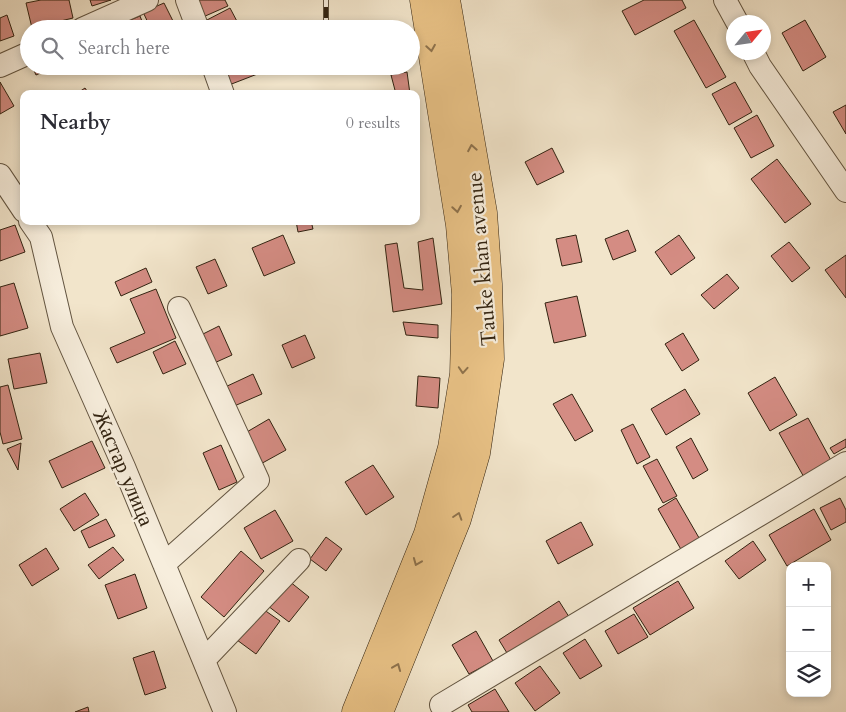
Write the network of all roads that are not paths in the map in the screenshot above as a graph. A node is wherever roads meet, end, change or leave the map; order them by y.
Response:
1 (147, 0) edge
2 (187, 0) edge
3 (424, 0) edge
4 (446, 0) edge
5 (725, 0) edge
6 (733, 15) edge
7 (102, 20) edge
8 (195, 20) edge
9 (20, 57) edge
10 (757, 60) edge
11 (0, 66) edge
12 (216, 75) edge
13 (222, 90) edge
14 (0, 175) edge
15 (846, 192) edge
16 (20, 205) edge
17 (33, 225) edge
18 (178, 308) dead end
19 (846, 462) edge
20 (299, 560) dead end
21 (164, 564) junction
22 (204, 660) junction
23 (441, 704) dead end
24 (225, 712) edge
25 (356, 712) edge
26 (379, 712) edge

1 - 7 street
2 - 8 street
3 -> 25 main road, Tauke khan avenue
26 -> 4 main road, Tauke khan avenue
5 - 6 street
9 - 11 street
10 - 15 street
12 - 13 street
14 - 16 street
17 - 21 street, Жастар улица
18 - 21 street
19 - 23 street
20 - 22 street
21 - 22 street, Жастар улица
22 - 24 street, Жастар улица

